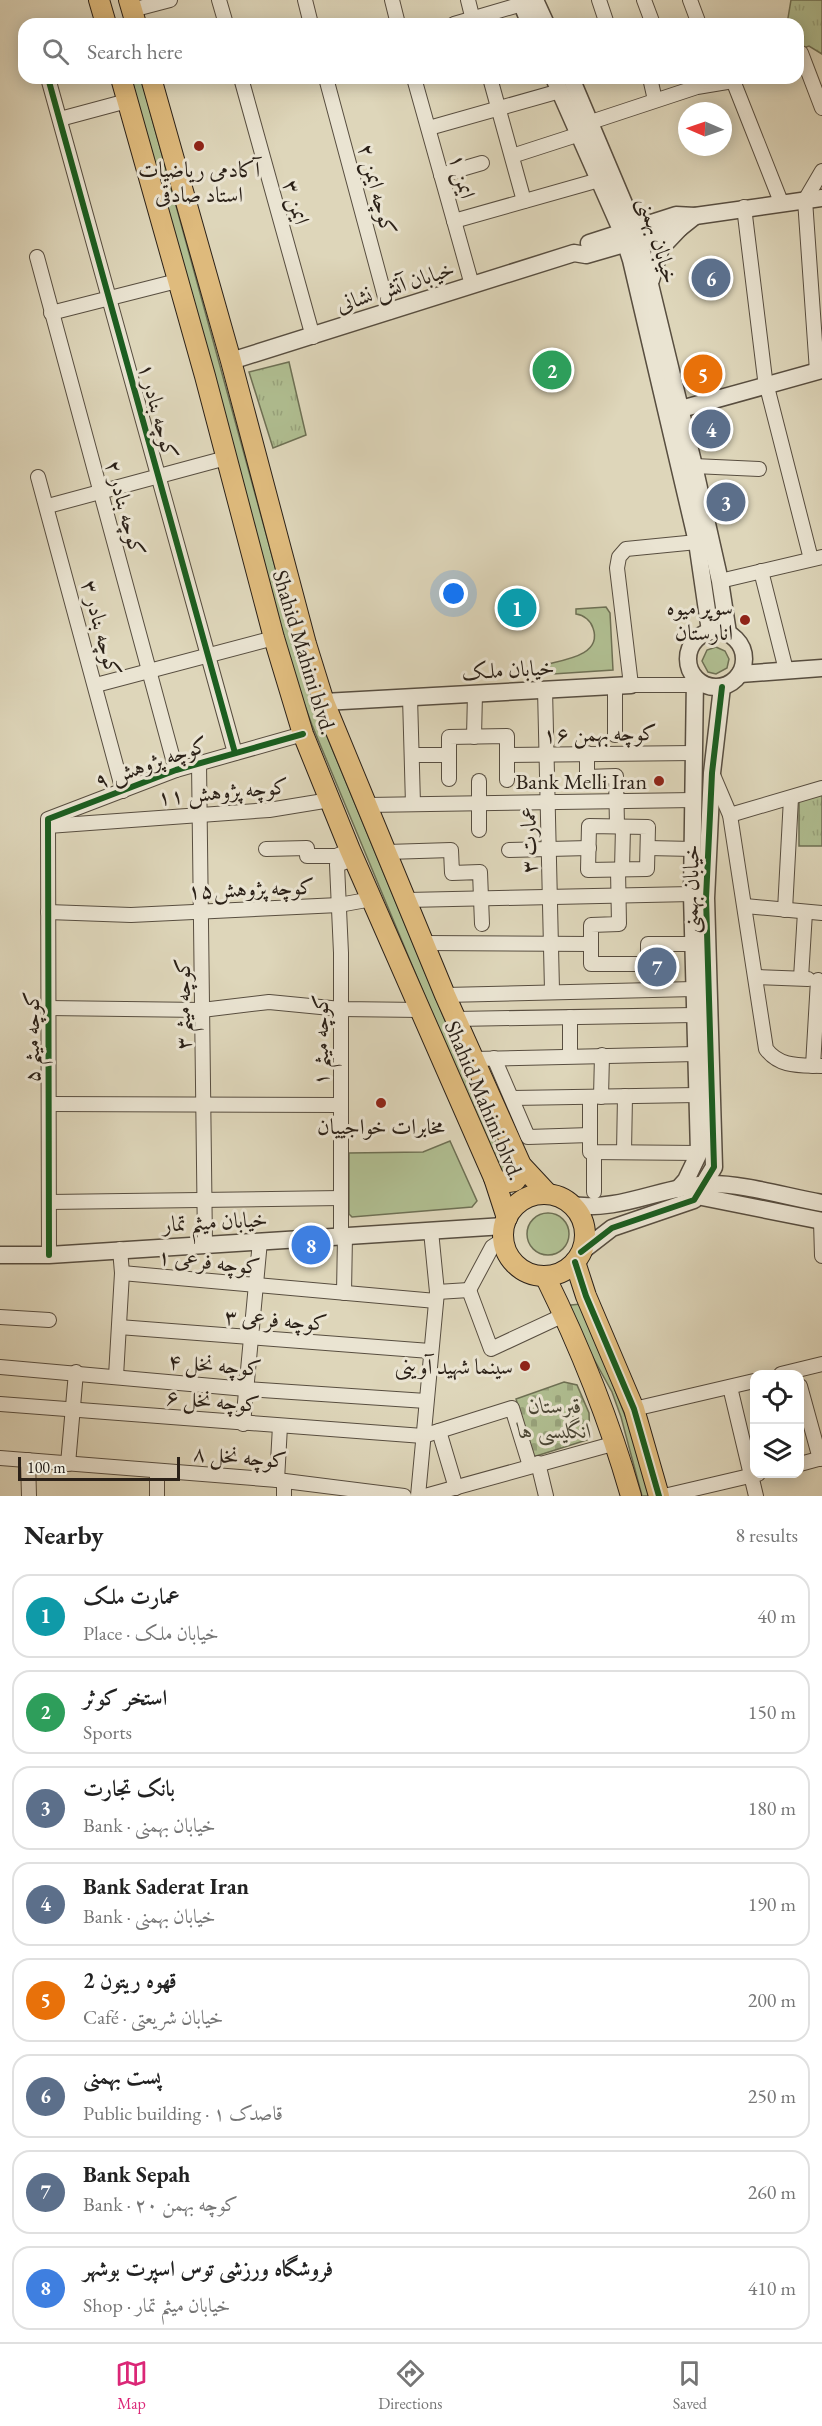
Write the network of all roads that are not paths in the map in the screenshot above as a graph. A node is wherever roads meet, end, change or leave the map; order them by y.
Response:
1 (99, 0) edge
2 (170, 0) edge
3 (219, 0) edge
4 (305, 0) edge
5 (392, 0) edge
6 (468, 0) edge
7 (599, 0) edge
8 (644, 0) edge
9 (690, 0) edge
10 (525, 1) edge
11 (132, 11) edge
12 (104, 18) edge
13 (224, 18) edge
14 (310, 18) edge
15 (396, 18) edge
16 (473, 18) edge
17 (482, 18) edge
18 (529, 18) edge
19 (541, 18) edge
20 (605, 18) edge
21 (651, 18) edge
22 (697, 18) edge
23 (804, 61) edge
24 (50, 84) edge
25 (123, 84) edge
26 (153, 84) edge
27 (243, 84) edge
28 (328, 84) edge
29 (419, 84) edge
30 (492, 84) edge
31 (557, 84) edge
32 (563, 84) edge
33 (652, 84) edge
34 (712, 84) edge
35 (735, 84) edge
36 (656, 100) junction
37 (127, 101) junction
38 (499, 108) junction
39 (822, 108) edge
40 (60, 119) junction
41 (429, 128) junction
42 (585, 128) junction
43 (512, 156) junction
44 (482, 164) dead end
45 (822, 171) edge
46 (441, 175) junction
47 (599, 180) junction
48 (822, 198) edge
49 (805, 200) junction
50 (524, 201) junction
51 (781, 202) junction
52 (744, 207) junction
53 (695, 216) junction
54 (454, 221) junction
55 (680, 228) junction
56 (631, 236) junction
57 (37, 257) dead end
58 (177, 281) junction
59 (650, 284) junction
60 (472, 285) junction
61 (109, 298) junction
62 (389, 312) junction
63 (51, 313) junction
64 (313, 337) junction
65 (231, 361) junction
66 (819, 370) edge
67 (768, 386) junction
68 (681, 409) junction
69 (226, 458) junction
70 (694, 466) junction
71 (759, 469) dead end
72 (158, 475) junction
73 (38, 477) dead end
74 (99, 491) junction
75 (48, 506) junction
76 (697, 542) junction
77 (817, 558) edge
78 (761, 572) junction
79 (720, 581) junction
80 (710, 631) junction
81 (728, 633) junction
82 (274, 638) junction
83 (206, 657) junction
84 (822, 668) edge
85 (786, 670) junction
86 (149, 673) junction
87 (740, 674) junction
88 (695, 681) junction
89 (96, 685) junction
90 (623, 685) junction
91 (722, 687) junction
92 (545, 689) junction
93 (474, 693) junction
94 (410, 696) junction
95 (324, 702) junction
96 (303, 734) junction
97 (615, 735) dead end
98 (474, 737) junction
99 (235, 753) junction
100 (587, 753) junction
101 (693, 753) junction
102 (548, 754) junction
103 (412, 755) junction
104 (449, 755) junction
105 (507, 755) junction
106 (199, 763) junction
107 (176, 770) junction
108 (712, 773) junction
109 (449, 779) dead end
110 (507, 780) dead end
111 (479, 781) dead end
112 (822, 788) edge
113 (123, 791) junction
114 (791, 798) junction
115 (330, 800) junction
116 (617, 800) junction
117 (694, 800) junction
118 (549, 803) junction
119 (367, 804) junction
120 (413, 804) junction
121 (479, 804) junction
122 (201, 814) junction
123 (730, 815) junction
124 (48, 823) junction
125 (620, 826) junction
126 (479, 830) dead end
127 (589, 848) junction
128 (648, 848) junction
129 (266, 849) dead end
130 (550, 849) junction
131 (693, 849) junction
132 (509, 850) dead end
133 (387, 852) junction
134 (344, 857) junction
135 (620, 870) junction
136 (692, 894) junction
137 (619, 896) junction
138 (550, 897) junction
139 (481, 898) junction
140 (372, 899) junction
141 (407, 900) junction
142 (339, 905) junction
143 (745, 906) junction
144 (785, 910) junction
145 (202, 911) junction
146 (48, 912) junction
147 (805, 912) junction
148 (822, 913) edge
149 (482, 924) dead end
150 (424, 943) junction
151 (552, 944) junction
152 (591, 944) junction
153 (693, 944) junction
154 (619, 964) junction
155 (756, 977) junction
156 (801, 978) junction
157 (820, 980) edge
158 (694, 989) junction
159 (552, 990) junction
160 (619, 990) junction
161 (445, 994) junction
162 (48, 1008) junction
163 (341, 1009) junction
164 (202, 1010) junction
165 (421, 1010) junction
166 (694, 1015) junction
167 (570, 1017) junction
168 (456, 1019) junction
169 (696, 1054) junction
170 (570, 1055) junction
171 (602, 1055) junction
172 (494, 1058) junction
173 (474, 1059) junction
174 (818, 1066) edge
175 (697, 1095) junction
176 (625, 1096) junction
177 (596, 1097) junction
178 (512, 1098) junction
179 (204, 1103) junction
180 (49, 1104) junction
181 (341, 1105) junction
182 (590, 1135) junction
183 (715, 1147) junction
184 (594, 1152) junction
185 (624, 1152) junction
186 (699, 1153) junction
187 (521, 1165) junction
188 (494, 1178) junction
189 (734, 1184) junction
190 (678, 1189) junction
191 (702, 1190) junction
192 (594, 1192) dead end
193 (548, 1194) junction
194 (341, 1198) junction
195 (49, 1202) junction
196 (204, 1202) junction
197 (822, 1203) edge
198 (571, 1205) junction
199 (604, 1207) junction
200 (821, 1221) edge
201 (505, 1228) junction
202 (612, 1228) junction
203 (431, 1231) junction
204 (343, 1235) junction
205 (260, 1240) junction
206 (205, 1244) junction
207 (120, 1249) junction
208 (0, 1255) edge
209 (49, 1255) junction
210 (822, 1256) edge
211 (578, 1257) junction
212 (122, 1273) junction
213 (545, 1276) junction
214 (254, 1287) junction
215 (469, 1290) junction
216 (344, 1293) junction
217 (586, 1296) junction
218 (436, 1297) junction
219 (564, 1315) junction
220 (0, 1317) edge
221 (49, 1320) dead end
222 (119, 1328) junction
223 (250, 1337) junction
224 (430, 1351) junction
225 (822, 1364) edge
226 (0, 1367) edge
227 (804, 1370) edge
228 (76, 1372) junction
229 (116, 1376) junction
230 (750, 1382) edge
231 (730, 1388) junction
232 (246, 1389) junction
233 (804, 1400) edge
234 (426, 1401) junction
235 (0, 1404) edge
236 (72, 1409) junction
237 (634, 1409) junction
238 (243, 1424) junction
239 (280, 1426) junction
240 (439, 1431) junction
241 (423, 1436) junction
242 (616, 1443) junction
243 (750, 1457) edge
244 (0, 1458) edge
245 (821, 1459) edge
246 (28, 1460) junction
247 (804, 1463) edge
248 (68, 1464) junction
249 (534, 1464) junction
250 (157, 1471) junction
251 (750, 1475) edge
252 (755, 1478) edge
253 (281, 1480) junction
254 (456, 1488) junction
255 (471, 1490) edge
256 (29, 1496) edge
257 (156, 1496) edge
258 (284, 1496) edge
259 (404, 1496) edge
260 (418, 1496) edge
261 (425, 1496) edge
262 (546, 1496) edge
263 (631, 1496) edge
264 (658, 1496) edge
265 (664, 1496) edge
266 (756, 1496) edge

1 - 12 main road
2 - 11 street
3 - 13 street
4 - 14 street
5 - 15 street
6 - 16 street
7 - 20 street
8 - 21 street
9 - 22 street
10 - 17 street
10 - 18 street
10 - 19 street
23 - 39 street
24 - 40 street, کوچه بنادر ۱
25 - 37 main road, Shahid Mahini blvd.
26 - 65 main road, Shahid Mahini blvd.
27 - 64 street, ایمن ۳
28 - 62 street, کوچه ایمن ۲
29 - 41 street, ایمن ۱
30 - 38 street
31 - 38 street
32 - 42 street, خیابان بهمنی
33 - 36 street
34 - 36 street
35 - 51 street
36 - 42 street
37 - 40 street
37 - 58 main road, Shahid Mahini blvd.
38 - 41 street
38 - 43 street
40 - 61 street, کوچه بنادر ۱
41 - 46 street, ایمن ۱
42 - 43 street
42 - 47 street, خیابان بهمنی
42 - 56 street, خیابان بهمنی
43 - 50 street
44 - 46 street
45 - 49 street
46 - 54 street, ایمن ۱
47 - 50 street
47 - 56 street, خیابان بهمنی
48 - 49 street
49 - 51 street
49 - 66 street
50 - 54 street
51 - 52 street
52 - 53 street
52 - 67 street
53 - 55 street
53 - 56 street
54 - 60 street, ایمن ۱
55 - 56 street
55 - 59 street
56 - 59 street, خیابان بهمنی
56 - 60 street, خیابان آتش نشانی
56 - 76 street, خیابان بهمنی
57 - 63 street, کوچه بنادر ۲
58 - 61 street
58 - 69 main road, Shahid Mahini blvd.
59 - 68 street, خیابان بهمنی
60 - 62 street, خیابان آتش نشانی
61 - 63 street
61 - 72 street, کوچه بنادر ۱
62 - 64 street, خیابان آتش نشانی
63 - 74 street, کوچه بنادر ۲
64 - 65 street, خیابان آتش نشانی
65 - 95 main road, Shahid Mahini blvd.
66 - 67 street
67 - 68 street
67 - 77 street
68 - 70 street, خیابان بهمنی
69 - 72 street
69 - 82 main road, Shahid Mahini blvd.
70 - 71 street
70 - 79 street, خیابان بهمنی
72 - 74 street
72 - 83 street, کوچه بنادر ۱
73 - 75 street, کوچه بنادر ۳
74 - 75 street
74 - 86 street, کوچه بنادر ۲
75 - 89 street, کوچه بنادر ۳
76 - 80 street, خیابان بهمنی
76 - 90 street
77 - 78 street
78 - 79 street
78 - 85 street
79 - 81 street, خیابان بهمنی
80 - 81 street
80 - 88 street
81 - 87 street
82 - 83 street
82 - 96 main road, Shahid Mahini blvd.
83 - 86 street
83 - 99 street, کوچه بنادر ۱
84 - 85 street
85 - 87 street
86 - 89 street
86 - 107 street, کوچه بنادر ۲
87 - 91 street
88 - 90 street, خیابان ملک
88 - 91 street
88 - 101 street, خیابان بهمنی
89 - 113 street, کوچه بنادر ۳
90 - 92 street, خیابان ملک
90 - 97 street
91 - 108 street, خیابان بهمنی
92 - 93 street, خیابان ملک
92 - 102 street, عمارت ۳
93 - 94 street, خیابان ملک
93 - 98 street
94 - 95 street, خیابان ملک
94 - 103 street
95 - 119 main road, Shahid Mahini blvd.
96 - 99 street, کوچه پژوهش ۹
96 - 115 main road, Shahid Mahini blvd.
98 - 104 street
98 - 105 street
99 - 106 street, کوچه پژوهش ۹
100 - 101 street, کوچه بهمن ۱۶
100 - 102 street, کوچه بهمن ۱۶
100 - 116 street
101 - 117 street, خیابان بهمنی
102 - 105 street, کوچه بهمن ۱۶
102 - 118 street, عمارت ۳
103 - 104 street
103 - 120 street
104 - 109 street
105 - 110 street
106 - 107 street, کوچه پژوهش ۹
106 - 122 street, کوچه میثم ۳
107 - 113 street, کوچه پژوهش ۹
108 - 123 street
108 - 183 street, خیابان بهمنی
111 - 121 street
112 - 114 street
113 - 124 street, کوچه پژوهش ۹
114 - 123 street
114 - 144 street
115 - 122 street, کوچه پژوهش ۱۱
115 - 134 main road, Shahid Mahini blvd.
116 - 117 street
116 - 118 street
116 - 125 street
117 - 131 street, خیابان بهمنی
118 - 121 street
118 - 130 street, عمارت ۳
119 - 120 street
119 - 133 main road, Shahid Mahini blvd.
120 - 121 street
121 - 126 street
122 - 124 street, کوچه پژوهش ۱۱
122 - 145 street, کوچه میثم ۳
123 - 143 street
124 - 146 street, کوچه میثم ۵
125 - 127 street
125 - 128 street
125 - 135 street
127 - 130 street
127 - 135 street
128 - 131 street
128 - 135 street
129 - 134 street
130 - 132 street
130 - 138 street, عمارت ۳
131 - 136 street, خیابان بهمنی
133 - 139 street
133 - 141 main road, Shahid Mahini blvd.
134 - 140 main road, Shahid Mahini blvd.
134 - 142 street, کوچه میثم ۱
135 - 137 street
136 - 137 street
136 - 153 street, خیابان بهمنی
137 - 138 street
137 - 152 street
138 - 139 street
138 - 151 street, عمارت ۳
139 - 141 street
139 - 149 street
140 - 142 street, کوچه پژوهش۱۵
140 - 165 main road, Shahid Mahini blvd.
141 - 150 main road, Shahid Mahini blvd.
142 - 145 street, کوچه پژوهش۱۵
142 - 163 street, کوچه میثم ۱
143 - 144 street
143 - 155 street
144 - 147 street
145 - 146 street, کوچه پژوهش۱۵
145 - 164 street, کوچه میثم ۳
146 - 162 street, کوچه میثم ۵
147 - 148 street
147 - 156 street
150 - 151 street
150 - 161 main road, Shahid Mahini blvd.
151 - 152 street
151 - 159 street, عمارت ۳
152 - 154 street
153 - 154 street
153 - 158 street, خیابان بهمنی
154 - 160 street
155 - 156 street
155 - 174 street
156 - 157 street
157 - 174 street
158 - 160 street
158 - 166 street, خیابان بهمنی
159 - 160 street
159 - 161 street
161 - 168 main road, Shahid Mahini blvd.
162 - 164 street
162 - 180 street, کوچه میثم ۵
163 - 164 street
163 - 165 street
163 - 181 street, کوچه میثم ۱
164 - 179 street, کوچه میثم ۳
165 - 188 main road, Shahid Mahini blvd.
166 - 167 street
166 - 169 street, خیابان بهمنی
167 - 168 street
167 - 170 street
168 - 173 main road, Shahid Mahini blvd.
169 - 171 street
169 - 175 street, خیابان بهمنی
170 - 171 street
170 - 172 street
171 - 177 street
172 - 173 street
172 - 178 street
173 - 187 main road, Shahid Mahini blvd.
175 - 176 street
175 - 186 street, خیابان بهمنی
176 - 177 street
176 - 185 street
177 - 178 street
177 - 182 street
178 - 182 street
179 - 180 street
179 - 181 street
179 - 196 street, کوچه میثم ۳
180 - 195 street, کوچه میثم ۵
181 - 194 street, کوچه میثم ۱
182 - 184 street
183 - 189 street
183 - 191 street, خیابان بهمنی
184 - 185 street
184 - 192 street
185 - 186 street
186 - 190 street, خیابان بهمنی
187 - 188 main road
187 - 193 main road, Shahid Mahini blvd.
188 - 201 main road, Shahid Mahini blvd.
189 - 191 street
189 - 197 street
190 - 191 street
190 - 199 street
191 - 200 street
191 - 202 street
193 - 198 main road
193 - 201 main road
194 - 196 street
194 - 204 street, کوچه میثم ۱
195 - 196 street
195 - 209 street, کوچه میثم ۵
196 - 206 street, کوچه میثم ۳
198 - 199 street
198 - 211 main road
199 - 202 street
200 - 210 street
201 - 203 street, خیابان میثم تمار
201 - 213 main road
201 - 215 street
202 - 211 street
203 - 204 street, خیابان میثم تمار
203 - 218 street
204 - 205 street, خیابان میثم تمار
204 - 216 street, کوچه میثم ۱
205 - 206 street, خیابان میثم تمار
205 - 214 street
206 - 207 street, خیابان میثم تمار
207 - 209 street, خیابان میثم تمار
207 - 212 street
208 - 209 street, خیابان میثم تمار
211 - 213 main road
211 - 217 main road
212 - 214 street, کوچه فرعی ۱
212 - 222 street
213 - 219 main road
214 - 216 street, کوچه فرعی ۱
214 - 223 street
215 - 218 street, کوچه فرعی ۱
215 - 219 street
216 - 218 street, کوچه فرعی ۱
217 - 219 main road
217 - 237 main road
218 - 224 street
219 - 242 main road
220 - 221 street
222 - 223 street, کوچه فرعی ۳
222 - 229 street
223 - 224 street, کوچه فرعی ۳
223 - 232 street
224 - 234 street
225 - 227 street
226 - 228 street, کوچه نخل ۴
228 - 229 street, کوچه نخل ۴
228 - 236 street
229 - 232 street, کوچه نخل ۴
230 - 231 street
231 - 237 street
231 - 243 street
232 - 234 street, کوچه نخل ۴
232 - 238 street
233 - 245 street
234 - 241 street
235 - 236 street, کوچه نخل ۶
236 - 238 street, کوچه نخل ۶
236 - 248 street
237 - 264 main road
238 - 239 street, کوچه نخل ۶
239 - 241 street, کوچه نخل ۶
239 - 253 street
240 - 241 street
240 - 249 street
240 - 254 street
241 - 260 street
242 - 249 street
242 - 263 main road
244 - 246 street, کوچه نخل ۸
245 - 247 street
246 - 248 street, کوچه نخل ۸
246 - 256 street
248 - 250 street, کوچه نخل ۸
249 - 255 street
249 - 262 street
250 - 253 street, کوچه نخل ۸
250 - 257 street
251 - 265 street
252 - 266 street
253 - 258 street
253 - 259 street, کوچه نخل ۸
254 - 255 street
254 - 261 street

